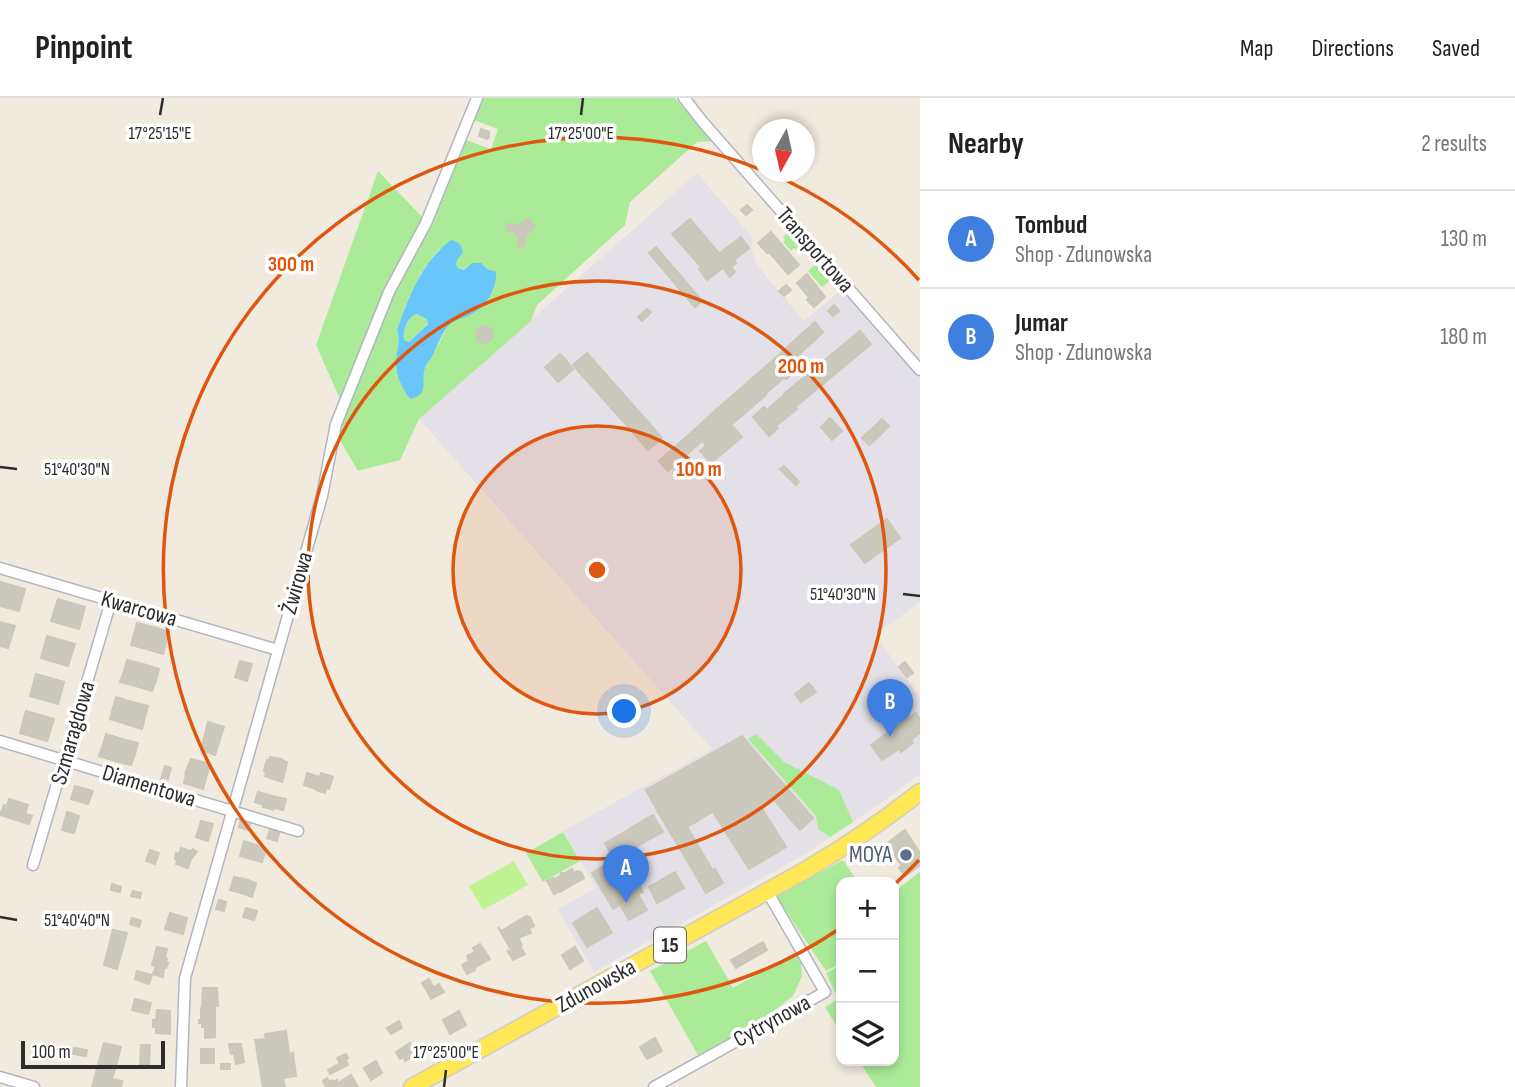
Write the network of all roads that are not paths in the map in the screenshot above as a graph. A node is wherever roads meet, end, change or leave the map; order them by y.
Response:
1 (477, 98) edge
2 (684, 98) edge
3 (920, 370) edge
4 (0, 568) edge
5 (111, 601) junction
6 (278, 650) junction
7 (0, 741) edge
8 (65, 761) junction
9 (920, 792) edge
10 (233, 811) junction
11 (298, 831) dead end
12 (33, 865) dead end
13 (767, 891) junction
14 (0, 1077) edge
15 (34, 1087) edge
16 (181, 1087) edge
17 (412, 1087) edge
18 (654, 1087) edge

1 - 6 street, Żwirowa
2 - 3 street, Transportowa
4 - 5 street, Kwarcowa
5 - 6 street, Kwarcowa
5 - 8 street, Szmaragdowa
6 - 10 street, Żwirowa
7 - 8 street, Diamentowa
8 - 10 street, Diamentowa
8 - 12 street, Szmaragdowa
9 - 13 main road, Zdunowska / 15
10 - 11 street, Diamentowa
10 - 16 street, Żwirowa
13 - 17 main road, Zdunowska / 15
13 - 18 street, Cytrynowa
14 - 15 street

